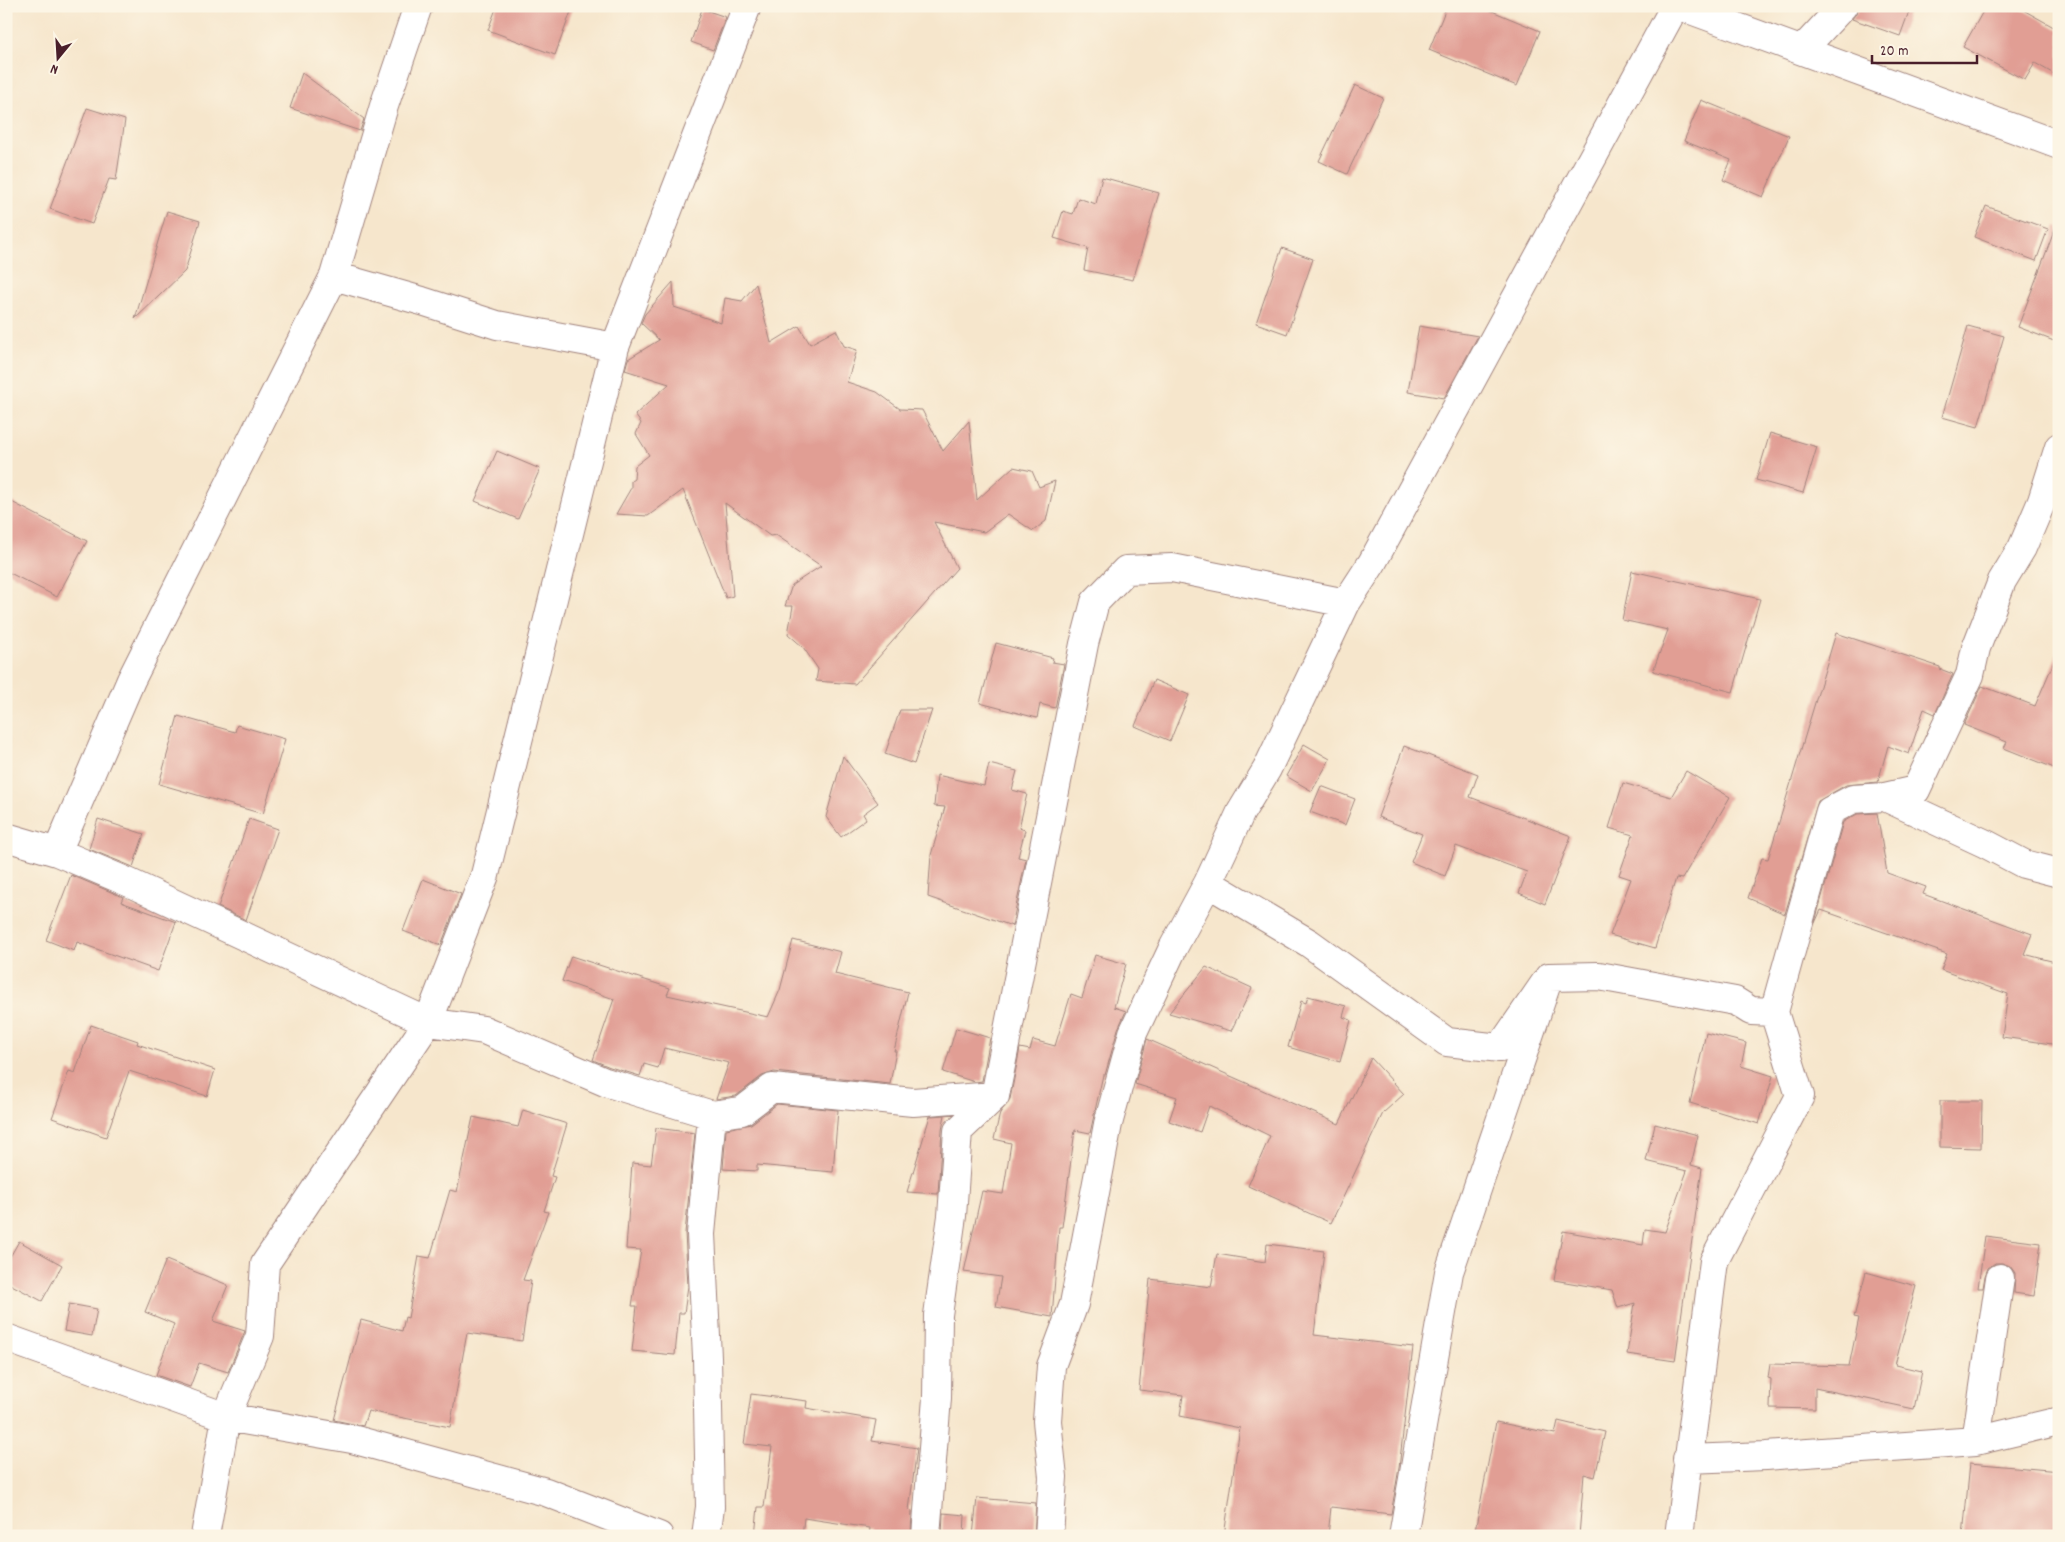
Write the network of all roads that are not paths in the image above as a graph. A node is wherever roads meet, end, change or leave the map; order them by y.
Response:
1 (418, 6) edge
2 (747, 6) edge
3 (1675, 6) edge
4 (1680, 6) edge
5 (1843, 6) edge
6 (1802, 50) junction
7 (2059, 145) edge
8 (334, 276) junction
9 (615, 347) junction
10 (2059, 447) edge
11 (1346, 603) junction
12 (1884, 797) junction
13 (6, 837) edge
14 (57, 852) junction
15 (2059, 873) edge
16 (1208, 883) junction
17 (1549, 977) junction
18 (1774, 1012) junction
19 (428, 1022) junction
20 (995, 1096) junction
21 (712, 1115) junction
22 (2000, 1278) dead end
23 (6, 1338) edge
24 (226, 1417) junction
25 (2059, 1421) edge
26 (1976, 1440) junction
27 (1687, 1459) junction
28 (205, 1536) edge
29 (659, 1536) edge
30 (706, 1536) edge
31 (926, 1536) edge
32 (1049, 1536) edge
33 (1403, 1536) edge
34 (1678, 1536) edge

1 - 8 street
2 - 9 street
3 - 11 street
4 - 6 street
5 - 6 street
6 - 7 street
8 - 9 street
8 - 14 street
9 - 19 street
10 - 12 street
11 - 16 street
11 - 20 street
12 - 15 street
12 - 18 street
13 - 14 street
14 - 19 street
16 - 17 street
16 - 32 street
17 - 18 street
17 - 33 street
18 - 27 street
19 - 21 street
19 - 24 street
20 - 21 street
20 - 31 street
21 - 30 street
22 - 26 street
23 - 24 street
24 - 28 street
24 - 29 street
25 - 26 street
26 - 27 street
27 - 34 street

